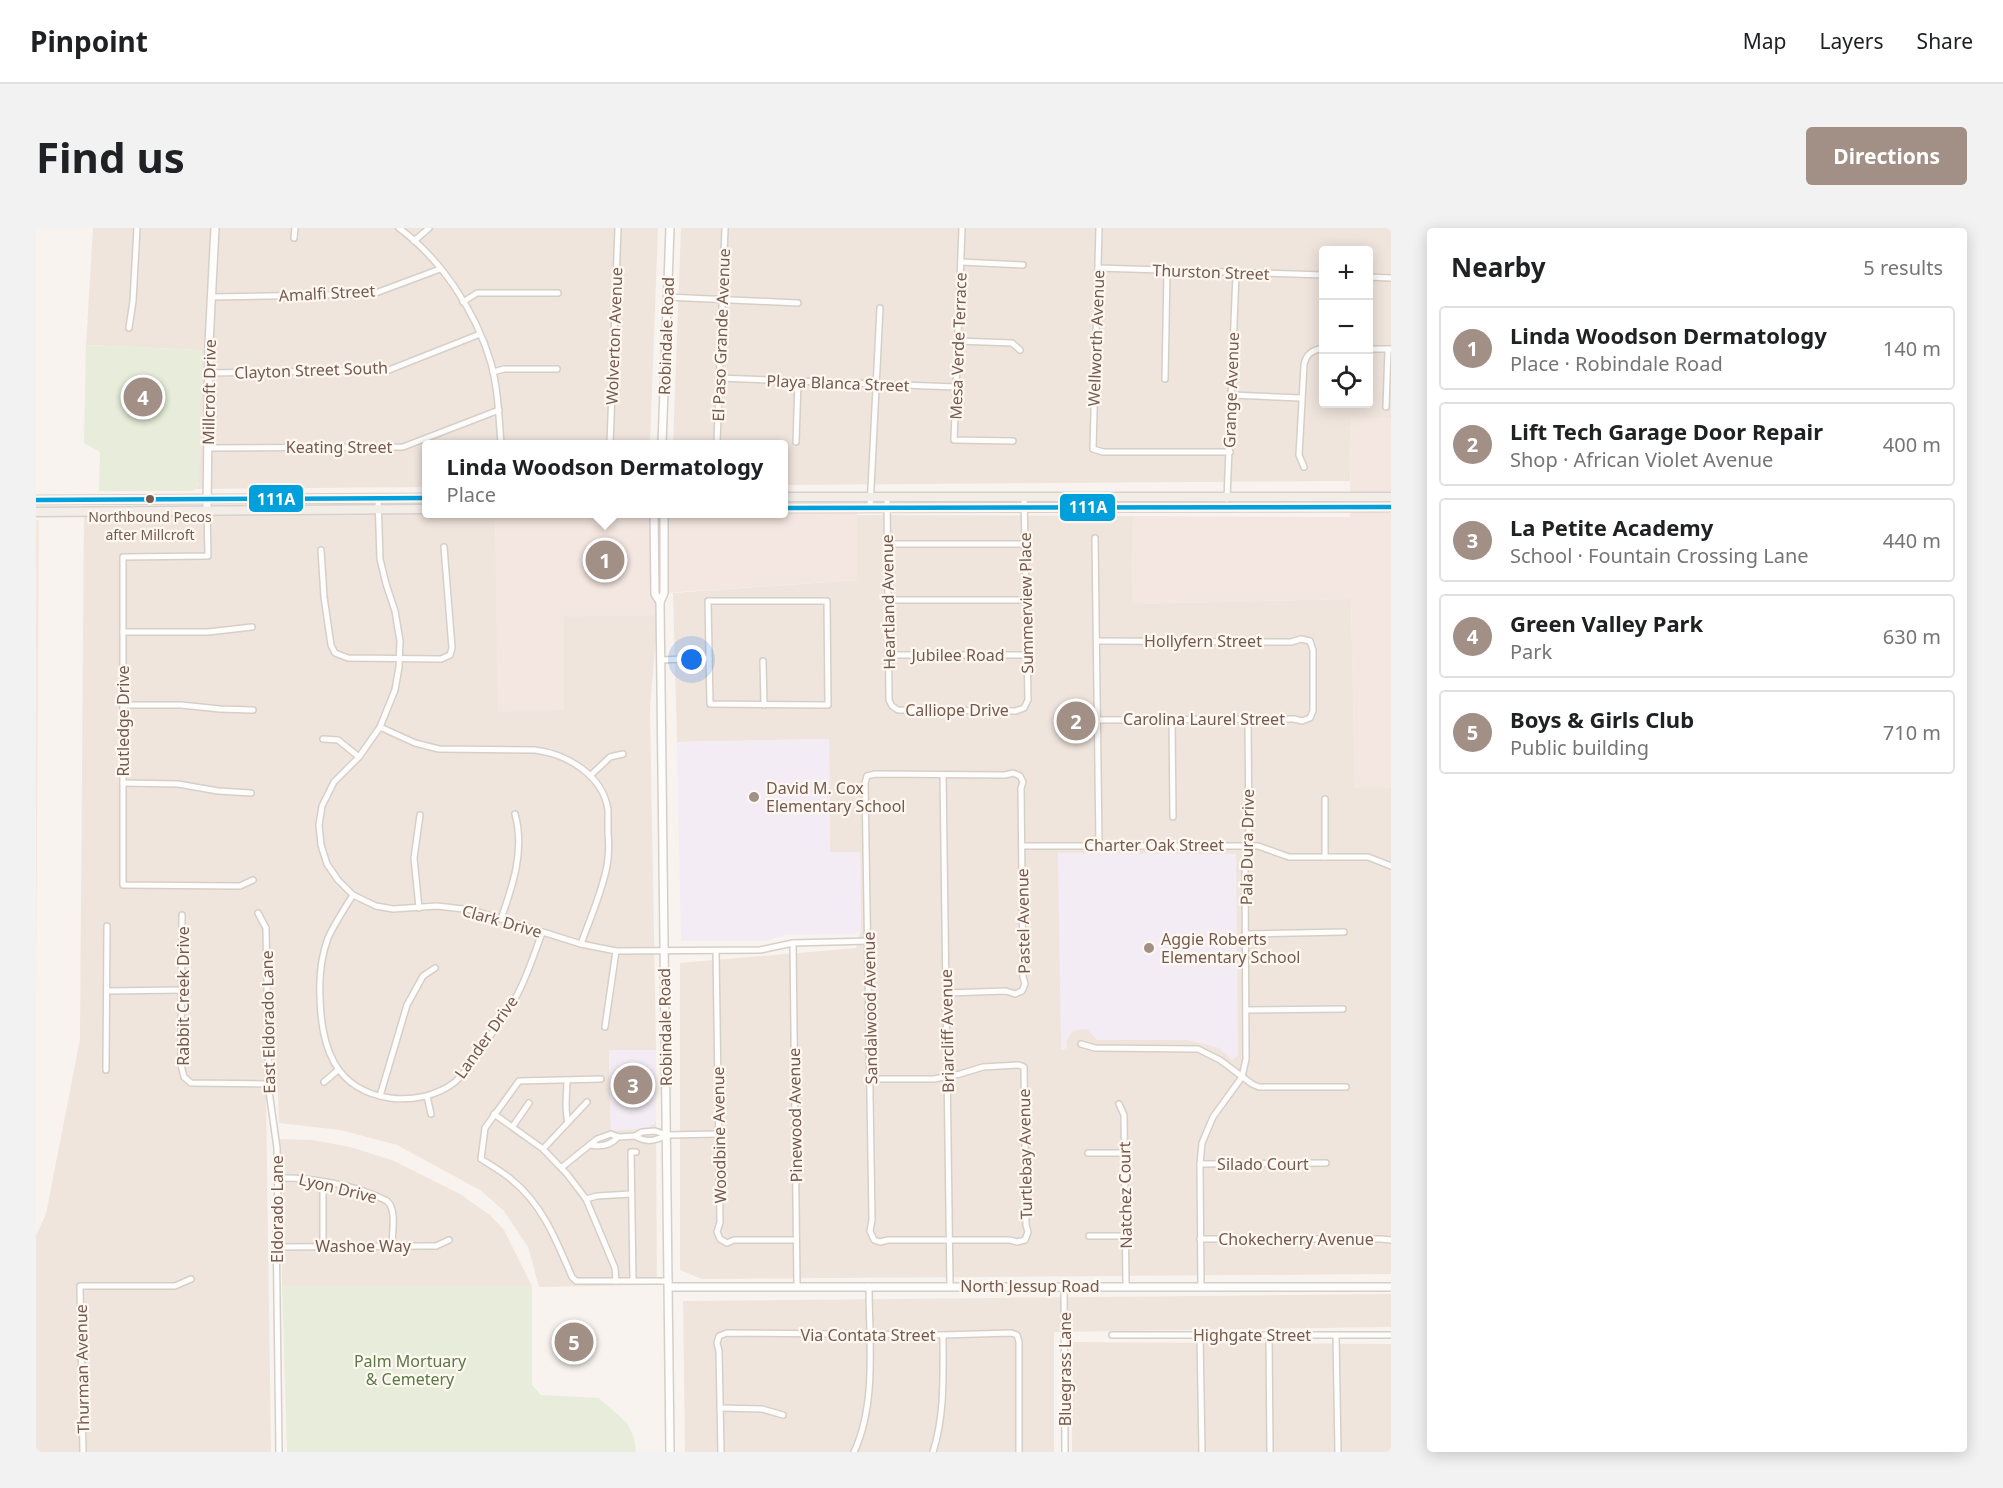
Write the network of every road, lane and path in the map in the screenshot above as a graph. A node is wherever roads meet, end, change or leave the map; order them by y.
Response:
1 (138, 228) edge
2 (215, 228) edge
3 (295, 228) edge
4 (399, 228) edge
5 (429, 228) edge
6 (618, 228) edge
7 (670, 228) edge
8 (725, 228) edge
9 (962, 228) edge
10 (1099, 228) edge
11 (294, 238) dead end
12 (414, 241) junction
13 (961, 262) junction
14 (1023, 265) dead end
15 (1098, 268) junction
16 (440, 269) junction
17 (1167, 271) junction
18 (1236, 273) junction
19 (1319, 275) edge
20 (1373, 277) edge
21 (1391, 278) edge
22 (558, 293) dead end
23 (211, 297) junction
24 (667, 297) junction
25 (722, 300) junction
26 (463, 302) junction
27 (798, 303) dead end
28 (880, 308) dead end
29 (129, 328) dead end
30 (480, 334) junction
31 (958, 341) junction
32 (1319, 349) edge
33 (1373, 349) edge
34 (1390, 349) edge
35 (1020, 350) dead end
36 (557, 369) dead end
37 (208, 372) junction
38 (493, 372) junction
39 (719, 378) junction
40 (1165, 379) dead end
41 (798, 381) junction
42 (877, 384) junction
43 (956, 387) junction
44 (1232, 395) junction
45 (1301, 398) junction
46 (1386, 407) dead end
47 (499, 410) junction
48 (501, 440) edge
49 (610, 440) edge
50 (662, 440) edge
51 (717, 440) edge
52 (1013, 441) dead end
53 (796, 442) dead end
54 (208, 448) junction
55 (1230, 452) junction
56 (1304, 467) dead end
57 (1391, 496) edge
58 (788, 497) edge
59 (871, 497) junction
60 (887, 497) junction
61 (1024, 497) junction
62 (1227, 497) junction
63 (378, 498) junction
64 (422, 498) edge
65 (207, 499) junction
66 (36, 500) edge
67 (788, 507) edge
68 (1391, 507) edge
69 (870, 508) junction
70 (887, 508) junction
71 (1025, 508) junction
72 (1229, 508) junction
73 (378, 509) junction
74 (422, 509) edge
75 (207, 510) junction
76 (36, 512) edge
77 (654, 518) edge
78 (664, 518) edge
79 (1095, 538) dead end
80 (887, 544) junction
81 (1026, 544) junction
82 (444, 547) dead end
83 (321, 550) dead end
84 (123, 557) joint
85 (888, 600) junction
86 (1027, 600) junction
87 (660, 602) junction
88 (252, 627) dead end
89 (123, 632) junction
90 (1097, 641) junction
91 (889, 655) junction
92 (1027, 655) junction
93 (400, 658) junction
94 (709, 658) junction
95 (660, 660) junction
96 (763, 661) dead end
97 (123, 705) junction
98 (764, 705) junction
99 (892, 706) joint
100 (1024, 708) joint
101 (253, 710) dead end
102 (1310, 718) joint
103 (1172, 719) junction
104 (1248, 719) junction
105 (1098, 720) junction
106 (380, 727) junction
107 (323, 739) dead end
108 (623, 754) dead end
109 (359, 757) junction
110 (943, 775) junction
111 (590, 776) junction
112 (123, 783) junction
113 (251, 793) dead end
114 (1325, 798) dead end
115 (515, 814) dead end
116 (420, 815) dead end
117 (1173, 817) dead end
118 (1099, 845) junction
119 (1249, 845) junction
120 (1022, 846) junction
121 (1325, 856) junction
122 (1391, 866) edge
123 (253, 880) dead end
124 (353, 895) junction
125 (419, 908) junction
126 (258, 914) dead end
127 (182, 915) dead end
128 (501, 919) junction
129 (107, 926) dead end
130 (1344, 932) dead end
131 (542, 933) junction
132 (1245, 934) junction
133 (869, 941) junction
134 (793, 943) junction
135 (581, 944) junction
136 (616, 951) junction
137 (664, 951) junction
138 (716, 951) junction
139 (435, 968) dead end
140 (182, 990) junction
141 (107, 991) junction
142 (946, 993) junction
143 (1343, 1009) dead end
144 (1246, 1010) junction
145 (605, 1027) dead end
146 (1081, 1044) dead end
147 (106, 1070) dead end
148 (338, 1070) junction
149 (947, 1077) junction
150 (1242, 1077) junction
151 (601, 1079) dead end
152 (871, 1079) junction
153 (567, 1080) junction
154 (324, 1082) dead end
155 (269, 1084) junction
156 (1346, 1087) dead end
157 (380, 1096) junction
158 (427, 1096) junction
159 (587, 1102) dead end
160 (529, 1104) dead end
161 (1119, 1104) dead end
162 (431, 1114) dead end
163 (494, 1114) junction
164 (568, 1122) junction
165 (513, 1126) junction
166 (274, 1132) joint
167 (719, 1134) junction
168 (667, 1135) junction
169 (543, 1149) junction
170 (636, 1152) dead end
171 (1088, 1153) dead end
172 (1124, 1153) junction
173 (1326, 1163) dead end
174 (1200, 1164) junction
175 (561, 1168) junction
176 (277, 1178) junction
177 (323, 1182) junction
178 (632, 1194) junction
179 (586, 1199) junction
180 (1089, 1236) dead end
181 (1125, 1236) junction
182 (1200, 1239) junction
183 (449, 1240) dead end
184 (796, 1240) junction
185 (949, 1240) junction
186 (1391, 1240) edge
187 (323, 1246) junction
188 (392, 1246) junction
189 (276, 1247) junction
190 (191, 1279) dead end
191 (633, 1280) junction
192 (616, 1281) junction
193 (669, 1284) junction
194 (797, 1286) junction
195 (869, 1286) junction
196 (950, 1286) junction
197 (1064, 1286) junction
198 (1126, 1286) junction
199 (1201, 1286) junction
200 (1391, 1287) edge
201 (869, 1335) junction
202 (943, 1335) junction
203 (1112, 1335) dead end
204 (1200, 1335) junction
205 (1269, 1335) junction
206 (1336, 1335) junction
207 (1391, 1335) edge
208 (720, 1408) junction
209 (783, 1415) dead end
210 (83, 1452) edge
211 (279, 1452) edge
212 (670, 1452) edge
213 (721, 1452) edge
214 (854, 1452) edge
215 (933, 1452) edge
216 (1019, 1452) edge
217 (1065, 1452) edge
218 (1202, 1452) edge
219 (1270, 1452) edge
220 (1338, 1452) edge

1 - 29 street
2 - 23 street, Millcroft Drive
3 - 11 street
4 - 12 street
5 - 12 street
6 - 49 street, Wolverton Avenue
7 - 24 street, Robindale Road
8 - 25 street, El Paso Grande Avenue
9 - 13 street, Mesa Verde Terrace
10 - 15 street, Wellworth Avenue
12 - 16 street
13 - 14 street
13 - 31 street, Mesa Verde Terrace
15 - 17 street, Thurston Street
15 - 55 street, Wellworth Avenue
16 - 23 street, Amalfi Street
16 - 26 street
17 - 18 street, Thurston Street
17 - 40 street
18 - 19 street, Thurston Street
18 - 44 street, Grange Avenue
20 - 21 street
22 - 26 street
23 - 37 street, Millcroft Drive
24 - 25 street
24 - 50 street, Robindale Road
25 - 27 street
25 - 39 street, El Paso Grande Avenue
26 - 30 street
28 - 42 street
30 - 37 street, Clayton Street South
30 - 38 street
31 - 35 street
31 - 43 street, Mesa Verde Terrace
32 - 45 street
33 - 34 street
34 - 46 street
36 - 38 street
37 - 54 street, Millcroft Drive
38 - 47 street
39 - 41 street, Playa Blanca Street
39 - 51 street, El Paso Grande Avenue
41 - 42 street, Playa Blanca Street
41 - 53 street
42 - 43 street, Playa Blanca Street
42 - 59 street
43 - 52 street, Mesa Verde Terrace
44 - 45 street
44 - 55 street, Grange Avenue
45 - 56 street
47 - 48 street
47 - 54 street, Keating Street
54 - 65 street, Millcroft Drive
55 - 62 street, Grange Avenue
57 - 62 main road
58 - 59 main road
59 - 60 main road
59 - 69 street
60 - 61 main road
60 - 70 street, Heartland Avenue
61 - 62 main road
61 - 71 street, Summerview Place
62 - 72 street, Grange Avenue
63 - 64 main road
63 - 65 main road
63 - 73 street, Clark Drive
65 - 66 main road
65 - 75 street, Millcroft Drive
67 - 69 main road
68 - 72 main road
69 - 70 main road
70 - 71 main road
70 - 80 street, Heartland Avenue
71 - 72 main road
71 - 81 street, Summerview Place
73 - 74 main road
73 - 75 main road
73 - 93 street, Clark Drive
75 - 76 main road
75 - 84 street, Millcroft Drive
77 - 87 street, Robindale Road
78 - 87 street, Robindale Road
79 - 90 street
80 - 81 street
80 - 85 street, Heartland Avenue
81 - 86 street, Summerview Place
82 - 93 street
83 - 93 street
84 - 89 street, Rutledge Drive
85 - 86 street
85 - 91 street, Heartland Avenue
86 - 92 street, Summerview Place
87 - 95 street, Robindale Road
88 - 89 street
89 - 97 street, Rutledge Drive
90 - 102 street, Hollyfern Street
90 - 105 street
91 - 92 street, Jubilee Road
91 - 99 street, Heartland Avenue
92 - 100 street, Summerview Place
93 - 106 street, Clark Drive
94 - 95 street
94 - 98 street
94 - 98 street
95 - 137 street, Robindale Road
96 - 98 street
97 - 101 street
97 - 112 street, Rutledge Drive
99 - 100 street, Calliope Drive
102 - 104 street, Carolina Laurel Street
103 - 104 street, Carolina Laurel Street
103 - 105 street, Carolina Laurel Street
103 - 117 street
104 - 119 street, Pala Dura Drive
105 - 118 street
106 - 109 street, Clark Drive
106 - 111 street
107 - 109 street
108 - 111 street
109 - 124 street, Clark Drive
110 - 120 street, Pastel Avenue
110 - 133 street, Sandalwood Avenue
110 - 142 street, Briarcliff Avenue
111 - 135 street
112 - 113 street
112 - 123 street, Rutledge Drive
114 - 121 street
115 - 128 street
116 - 125 street
118 - 119 street, Charter Oak Street
118 - 120 street, Charter Oak Street
119 - 121 street, Charter Oak Street
119 - 132 street, Pala Dura Drive
120 - 142 street, Pastel Avenue
121 - 122 street, Charter Oak Street
124 - 125 street, Clark Drive
124 - 148 street, Lander Drive
125 - 128 street, Clark Drive
126 - 155 street, East Eldorado Lane
127 - 140 street, Rabbit Creek Drive
128 - 131 street, Clark Drive
129 - 141 street
130 - 132 street
131 - 135 street, Clark Drive
131 - 158 street, Lander Drive
132 - 144 street, Pala Dura Drive
133 - 134 street, Clark Drive
133 - 152 street, Sandalwood Avenue
134 - 138 street, Clark Drive
134 - 184 street, Pinewood Avenue
135 - 136 street, Clark Drive
136 - 137 street, Clark Drive
136 - 145 street
137 - 138 street, Clark Drive
137 - 168 street, Robindale Road
138 - 167 street, Woodbine Avenue
139 - 157 street
140 - 141 street
140 - 155 street, Rabbit Creek Drive
141 - 147 street
142 - 149 street, Briarcliff Avenue
143 - 144 street
144 - 150 street, Pala Dura Drive
146 - 150 street
148 - 154 street
148 - 157 street, Lander Drive
149 - 152 street
149 - 185 street, Briarcliff Avenue
149 - 185 street, Turtlebay Avenue
150 - 156 street
150 - 174 street
151 - 153 street
152 - 185 street, Sandalwood Avenue
153 - 163 street
153 - 164 street
155 - 166 street, East Eldorado Lane
157 - 158 street, Lander Drive
158 - 162 street
159 - 164 street
160 - 165 street
161 - 172 street, Natchez Court
163 - 165 street
163 - 192 street
164 - 169 street
165 - 169 street
166 - 176 street, Eldorado Lane
167 - 168 street
167 - 184 street, Woodbine Avenue
168 - 175 street
168 - 193 street, Robindale Road
169 - 175 street
170 - 178 street
171 - 172 street
172 - 181 street, Natchez Court
173 - 174 street, Silado Court
174 - 182 street
175 - 179 street
176 - 177 street, Lyon Drive
176 - 189 street, Eldorado Lane
177 - 187 street
177 - 188 street, Lyon Drive
178 - 179 street
178 - 191 street
179 - 192 street
180 - 181 street
181 - 198 street, Natchez Court
182 - 186 street, Chokecherry Avenue
182 - 199 street
183 - 188 street, Washoe Way
184 - 194 street, Pinewood Avenue
185 - 196 street, Briarcliff Avenue
187 - 188 street, Washoe Way
187 - 189 street, Washoe Way
189 - 211 street, Eldorado Lane
190 - 210 street, Thurman Avenue
191 - 192 street
191 - 193 street
193 - 194 street, North Jessup Road
193 - 212 street, Robindale Road
194 - 195 street, North Jessup Road
195 - 196 street, North Jessup Road
195 - 201 street
196 - 197 street, North Jessup Road
197 - 198 street, North Jessup Road
197 - 217 street, Bluegrass Lane
198 - 199 street, North Jessup Road
199 - 200 street, North Jessup Road
201 - 202 street, Via Contata Street
201 - 208 street, Via Contata Street
201 - 214 street
202 - 215 street
202 - 216 street, Via Contata Street
203 - 204 street, Highgate Street
204 - 205 street, Highgate Street
204 - 218 street
205 - 206 street, Highgate Street
205 - 219 street
206 - 207 street, Highgate Street
206 - 220 street
208 - 209 street
208 - 213 street

